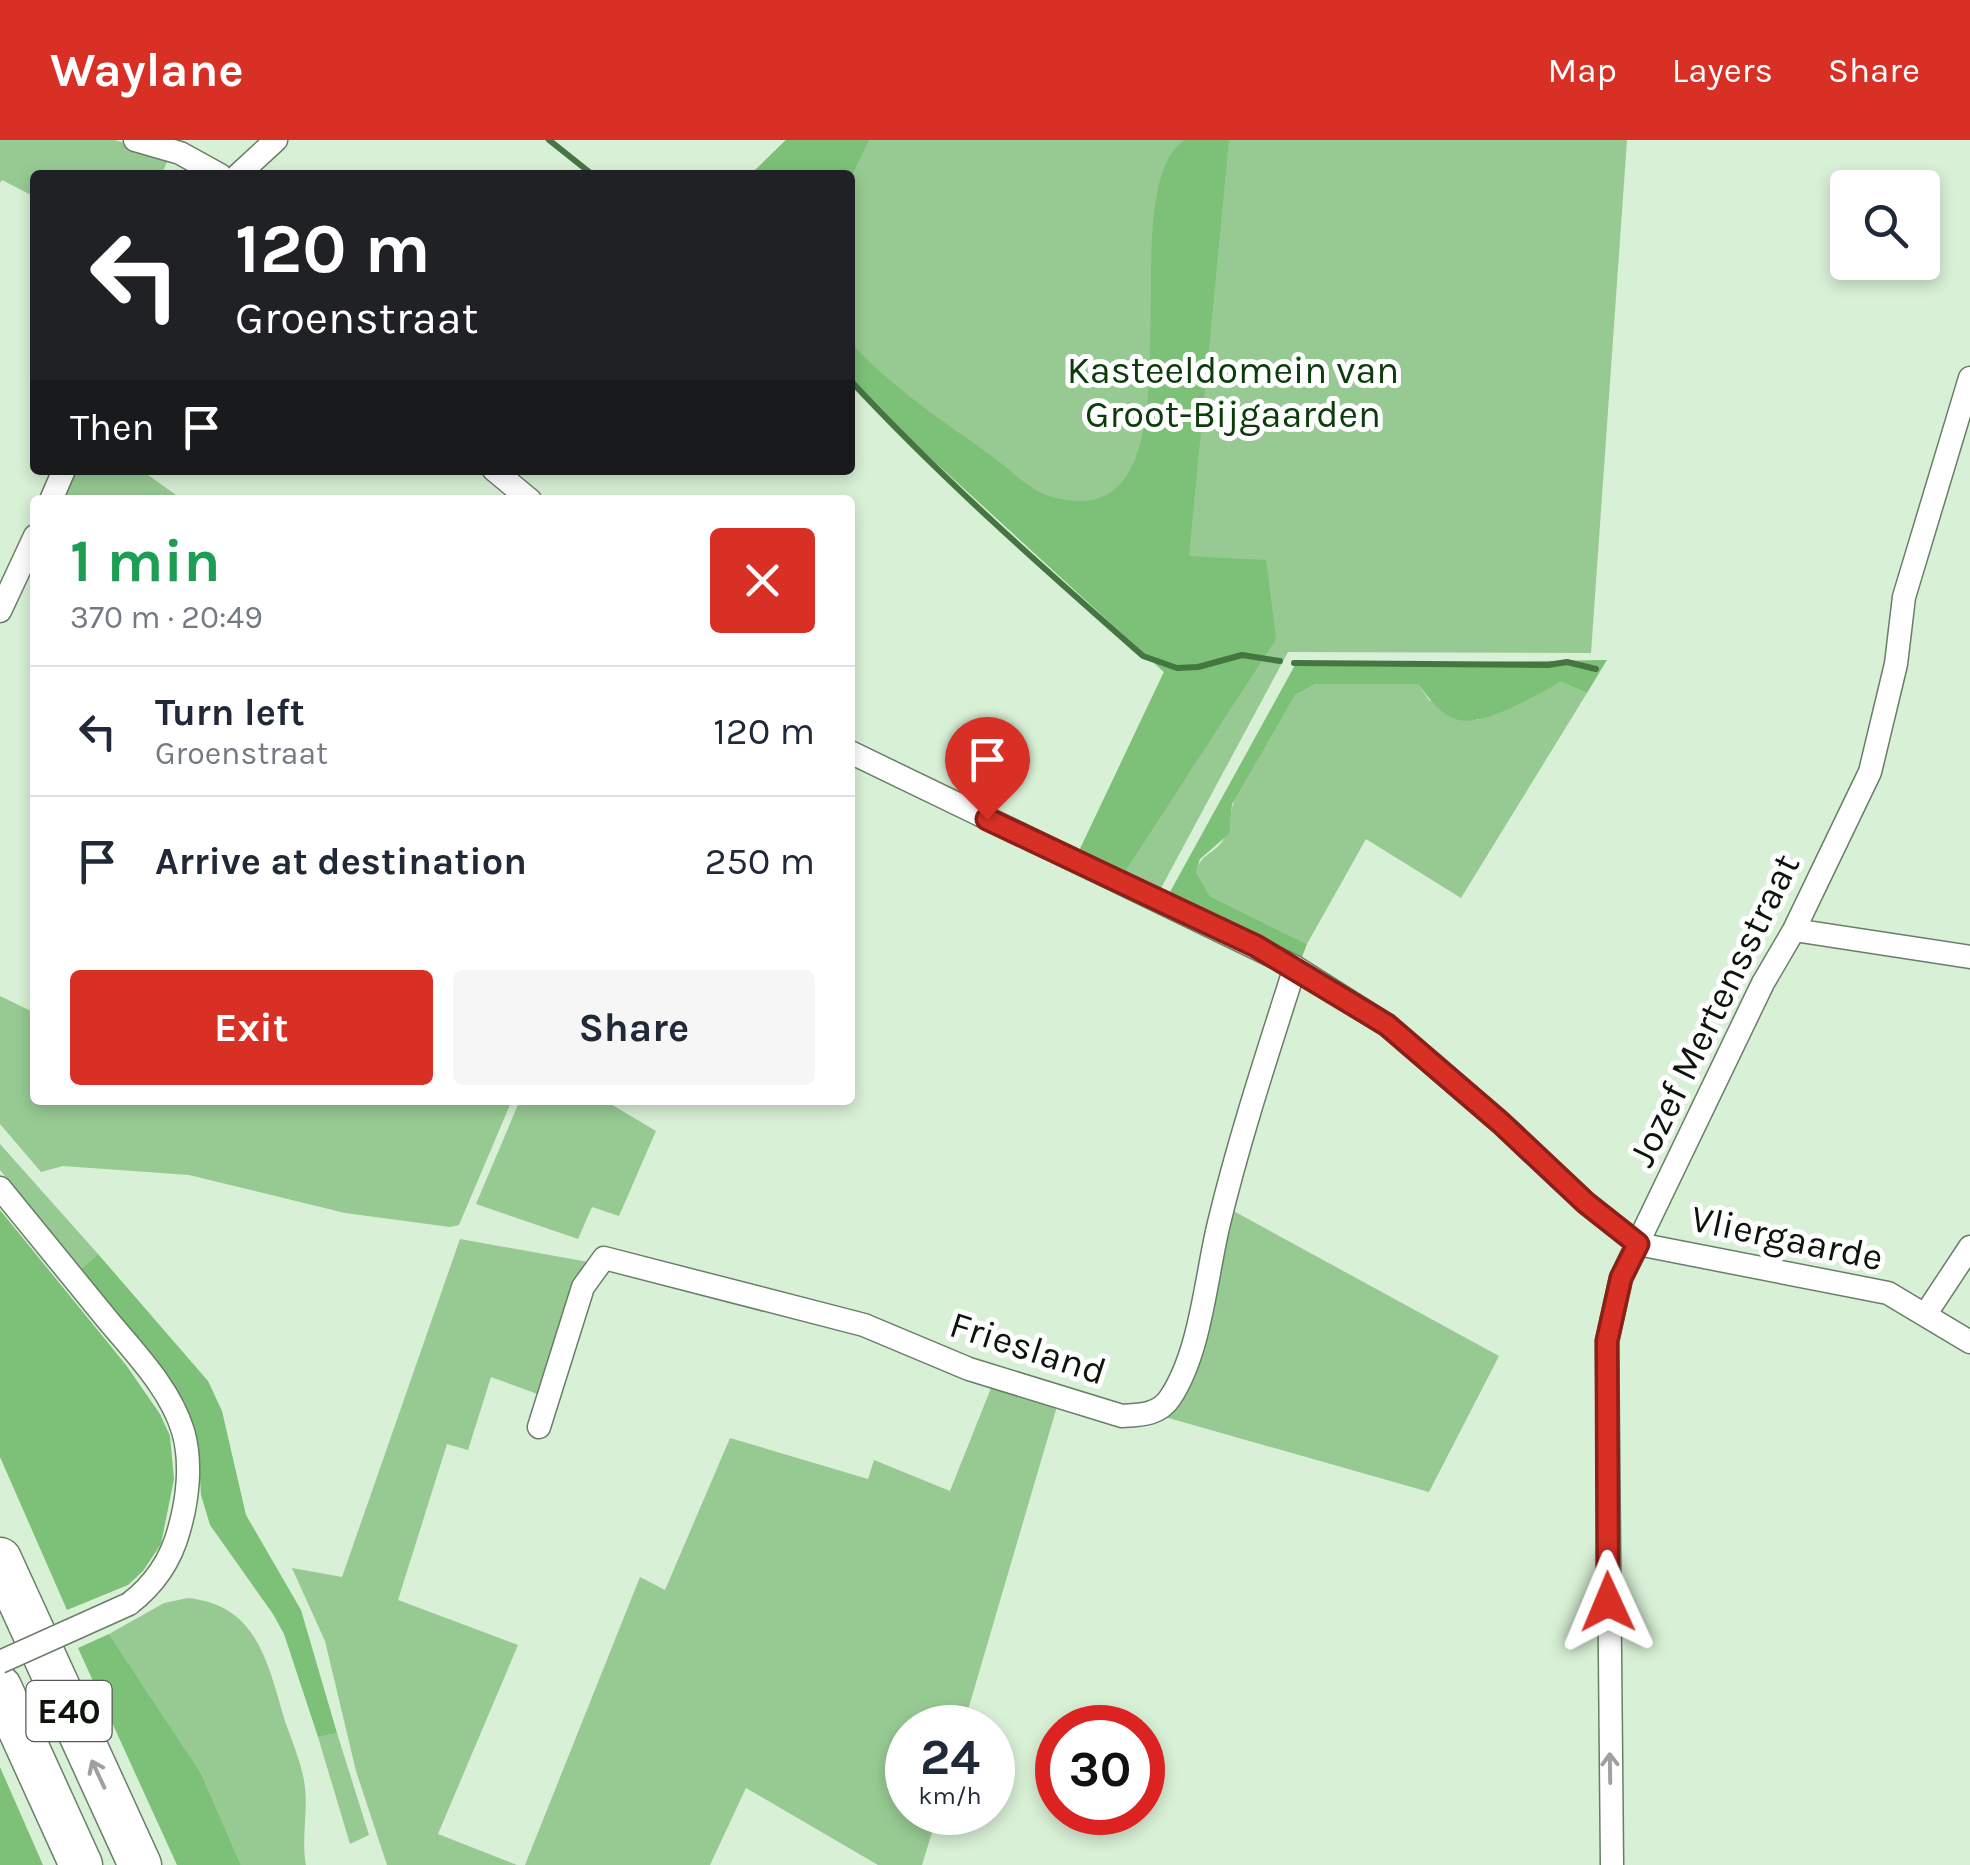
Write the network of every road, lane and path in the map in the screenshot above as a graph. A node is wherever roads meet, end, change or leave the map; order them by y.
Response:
1 (135, 140) edge
2 (276, 140) edge
3 (210, 170) edge
4 (243, 170) edge
5 (1970, 378) edge
6 (500, 475) edge
7 (524, 495) edge
8 (30, 547) edge
9 (0, 611) edge
10 (855, 754) edge
11 (1794, 930) junction
12 (1970, 957) edge
13 (1295, 967) junction
14 (0, 1188) edge
15 (1638, 1244) junction
16 (1970, 1246) edge
17 (1926, 1315) junction
18 (1970, 1342) edge
19 (538, 1426) dead end
20 (0, 1559) edge
21 (0, 1662) edge
22 (0, 1687) edge
23 (81, 1865) edge
24 (140, 1865) edge
25 (1612, 1865) edge

1 - 3 street
2 - 4 street
5 - 11 street, Jozef Mertensstraat
6 - 7 street
8 - 9 street
10 - 13 street
11 - 12 street
11 - 15 street, Jozef Mertensstraat
13 - 15 street
13 - 19 street, Friesland
14 - 21 street, bridge
15 - 17 street, Vliergaarde
25 -> 15 street, Jozef Mertensstraat
16 - 17 street
17 - 18 street, Vliergaarde
24 -> 20 highway, E40
22 - 23 highway, E40

